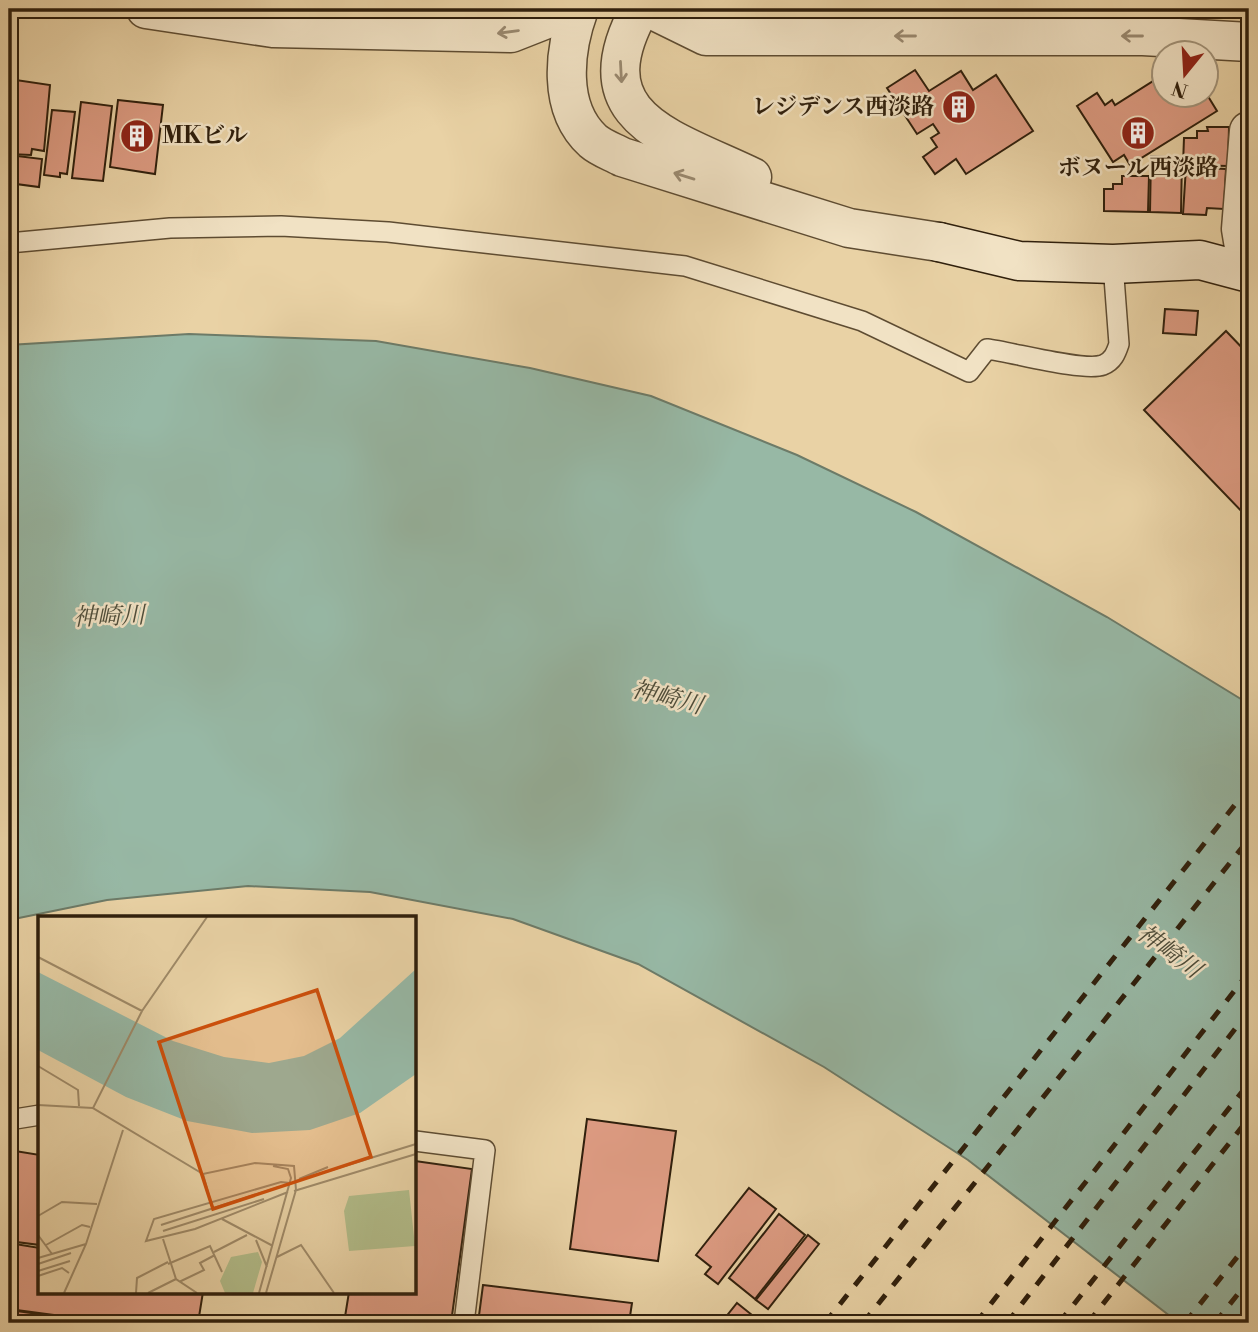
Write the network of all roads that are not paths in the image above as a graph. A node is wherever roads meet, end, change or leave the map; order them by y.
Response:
1 (146, 9) edge
2 (572, 9) edge
3 (579, 9) edge
4 (640, 9) edge
5 (651, 9) edge
6 (1249, 42) edge
7 (1249, 131) edge
8 (1245, 229) edge
9 (939, 242) junction
10 (9, 243) edge
11 (1113, 264) junction
12 (1248, 272) edge
13 (38, 1115) edge
14 (9, 1120) edge
15 (416, 1141) edge
16 (464, 1323) edge

2 -> 1 street
9 -> 3 street
4 -> 9 street
6 -> 5 street
7 - 8 street
8 - 12 street
9 - 11 street
10 - 11 lane
11 - 12 street
13 - 14 lane
15 - 16 lane

